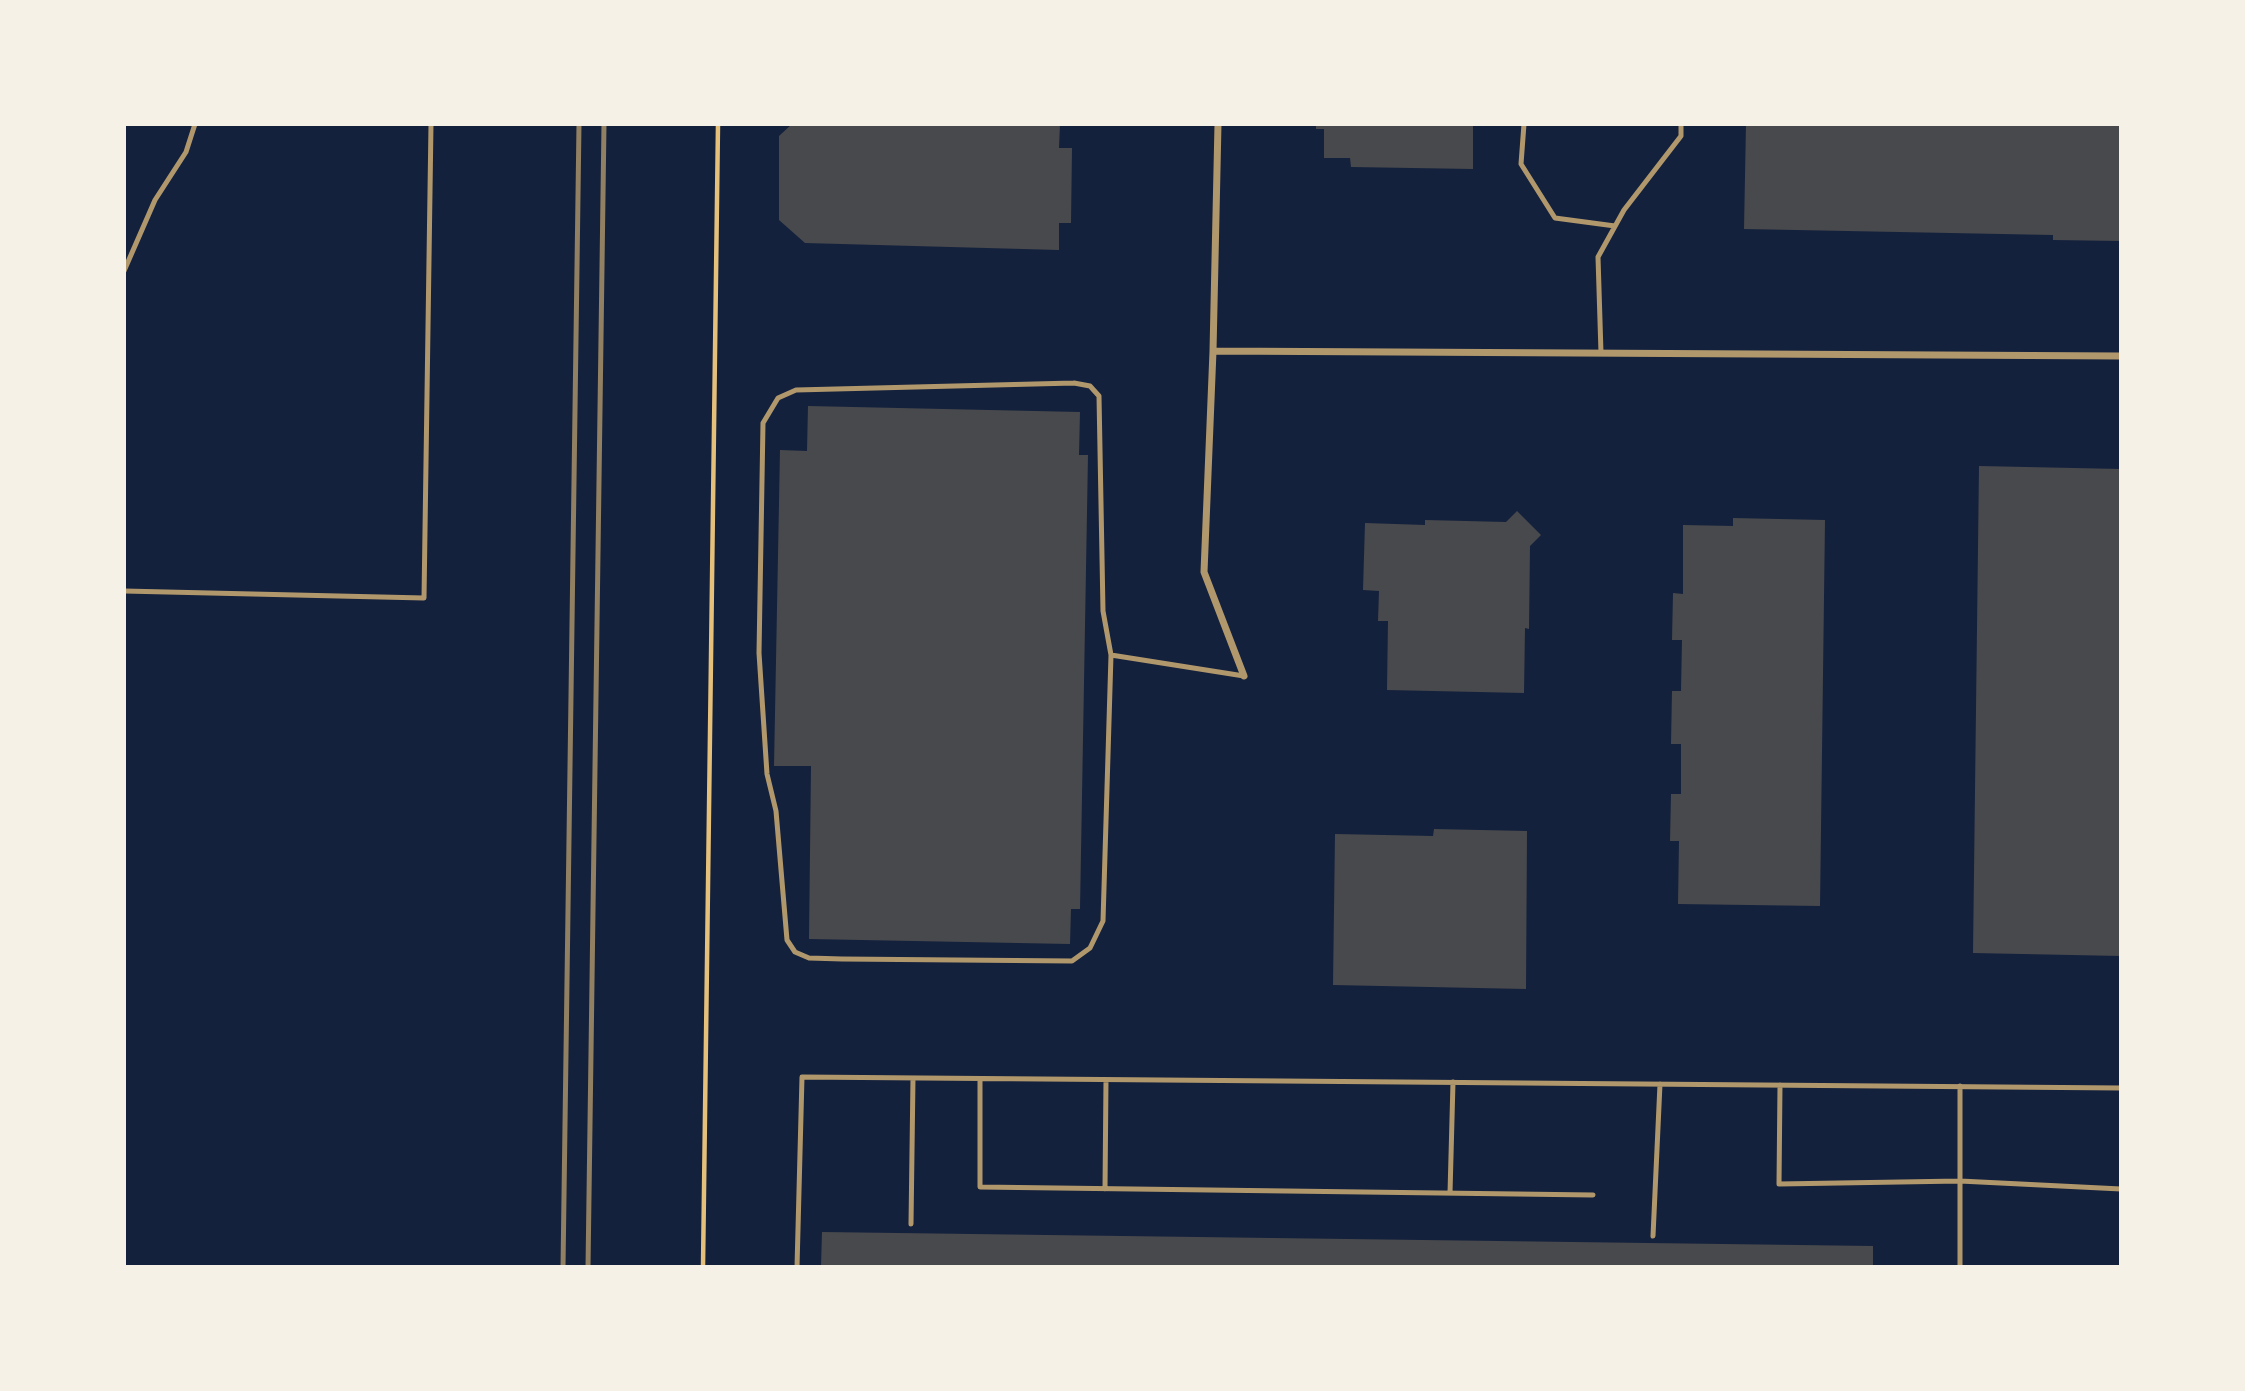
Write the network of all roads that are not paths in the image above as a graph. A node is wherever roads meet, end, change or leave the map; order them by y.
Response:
1 (195, 124) edge
2 (431, 124) edge
3 (1218, 124) edge
4 (1524, 124) edge
5 (1681, 124) edge
6 (1615, 226) junction
7 (124, 271) edge
8 (1213, 351) junction
9 (1601, 353) junction
10 (2121, 356) edge
11 (124, 592) edge
12 (1111, 655) junction
13 (1244, 676) joint
14 (913, 1078) junction
15 (981, 1079) junction
16 (1106, 1080) junction
17 (1453, 1082) junction
18 (1660, 1084) junction
19 (1780, 1085) junction
20 (1960, 1086) junction
21 (2121, 1088) edge
22 (1960, 1181) junction
23 (1105, 1189) junction
24 (2121, 1189) edge
25 (1450, 1193) junction
26 (1593, 1195) dead end
27 (911, 1224) dead end
28 (1653, 1236) dead end
29 (797, 1267) edge
30 (1961, 1267) edge

1 - 7 lane
2 - 11 lane
3 - 8 street
4 - 6 lane
5 - 6 lane
6 - 9 lane
8 - 9 street
8 - 13 street
9 - 10 street
12 - 12 lane
12 - 13 lane
14 - 15 lane
14 - 27 lane
14 - 29 lane
15 - 16 lane
15 - 23 lane
16 - 17 lane
16 - 23 lane
17 - 18 lane
17 - 25 lane
18 - 19 lane
18 - 28 lane
19 - 20 lane
19 - 22 lane
20 - 21 lane
20 - 22 lane
22 - 24 lane
22 - 30 lane
23 - 25 lane
25 - 26 lane

